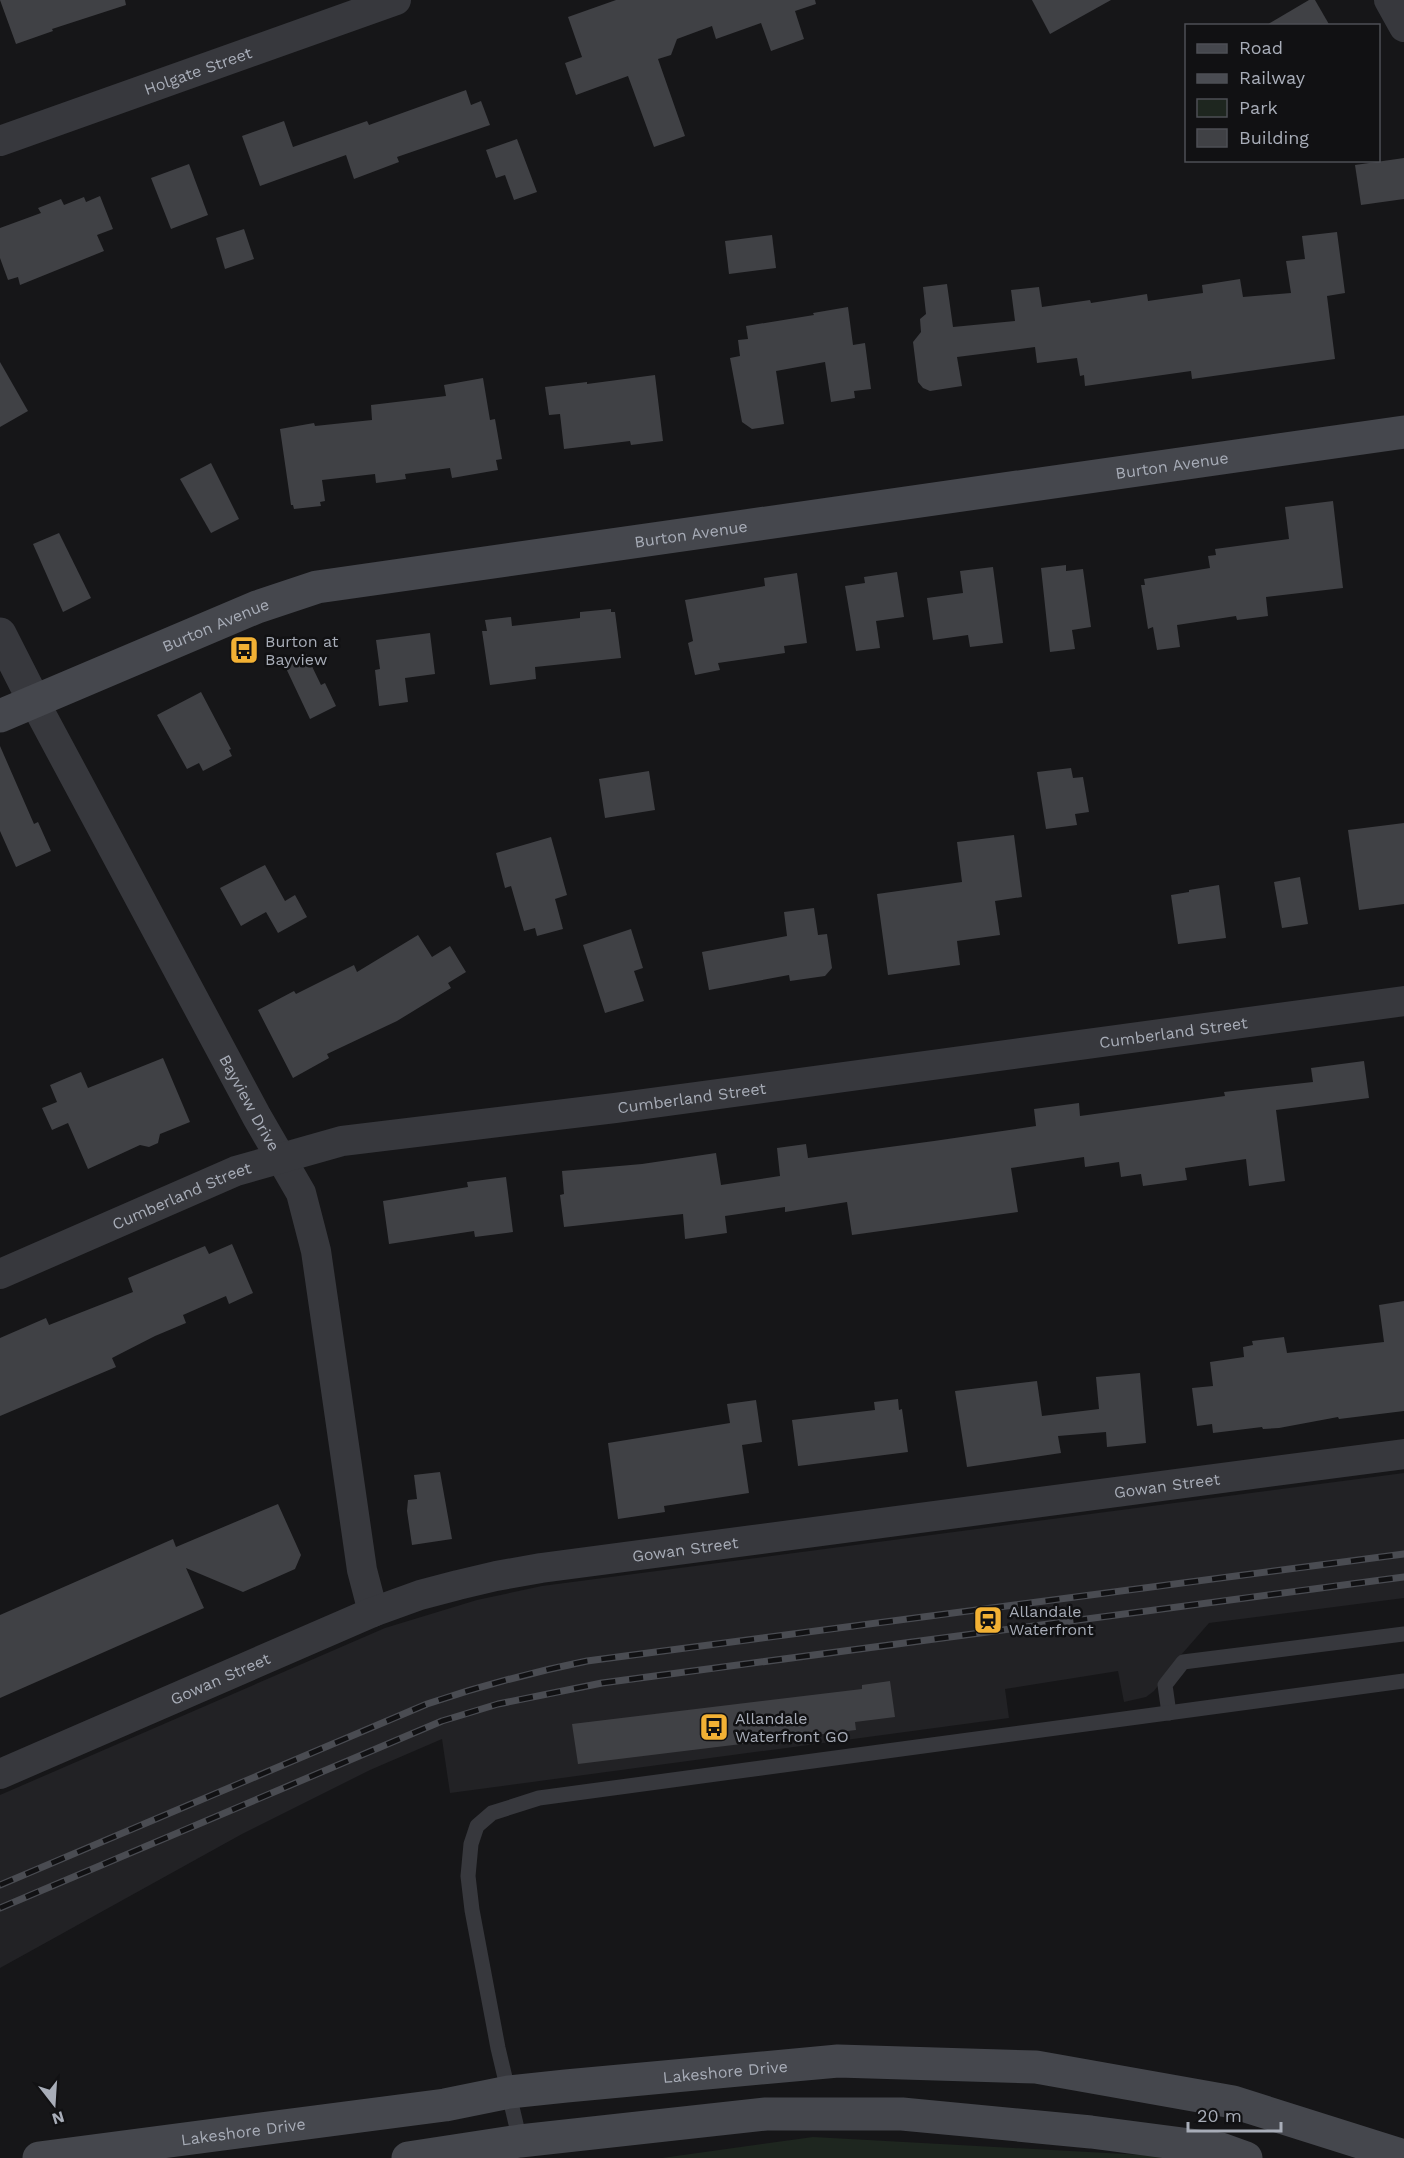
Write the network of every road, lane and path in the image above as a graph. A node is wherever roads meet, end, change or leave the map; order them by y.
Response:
1 (396, 0) edge
2 (1389, 0) edge
3 (1404, 27) edge
4 (0, 141) edge
5 (1404, 432) edge
6 (0, 634) edge
7 (34, 701) junction
8 (0, 716) edge
9 (1404, 1000) edge
10 (281, 1158) junction
11 (0, 1274) edge
12 (1404, 1454) edge
13 (373, 1612) junction
14 (1404, 1634) edge
15 (1404, 1681) edge
16 (1169, 1713) junction
17 (0, 1774) edge
18 (509, 2092) junction
19 (520, 2141) junction
20 (1404, 2156) edge
21 (39, 2158) edge
22 (408, 2158) edge
23 (1246, 2158) edge

1 - 4 street, Holgate Street
2 - 3 street
5 - 7 main road, Burton Avenue
6 - 7 street, Bayview Drive
7 - 8 main road, Burton Avenue
7 - 10 street, Bayview Drive
9 - 10 street, Cumberland Street
10 - 11 street, Cumberland Street
10 - 13 street, Bayview Drive
12 - 13 street, Gowan Street
13 - 17 street, Gowan Street
14 - 16 lane
15 - 16 lane
16 - 18 lane
18 - 19 lane
18 - 20 main road, Lakeshore Drive
18 - 21 main road, Lakeshore Drive
19 - 22 main road
19 - 23 main road

